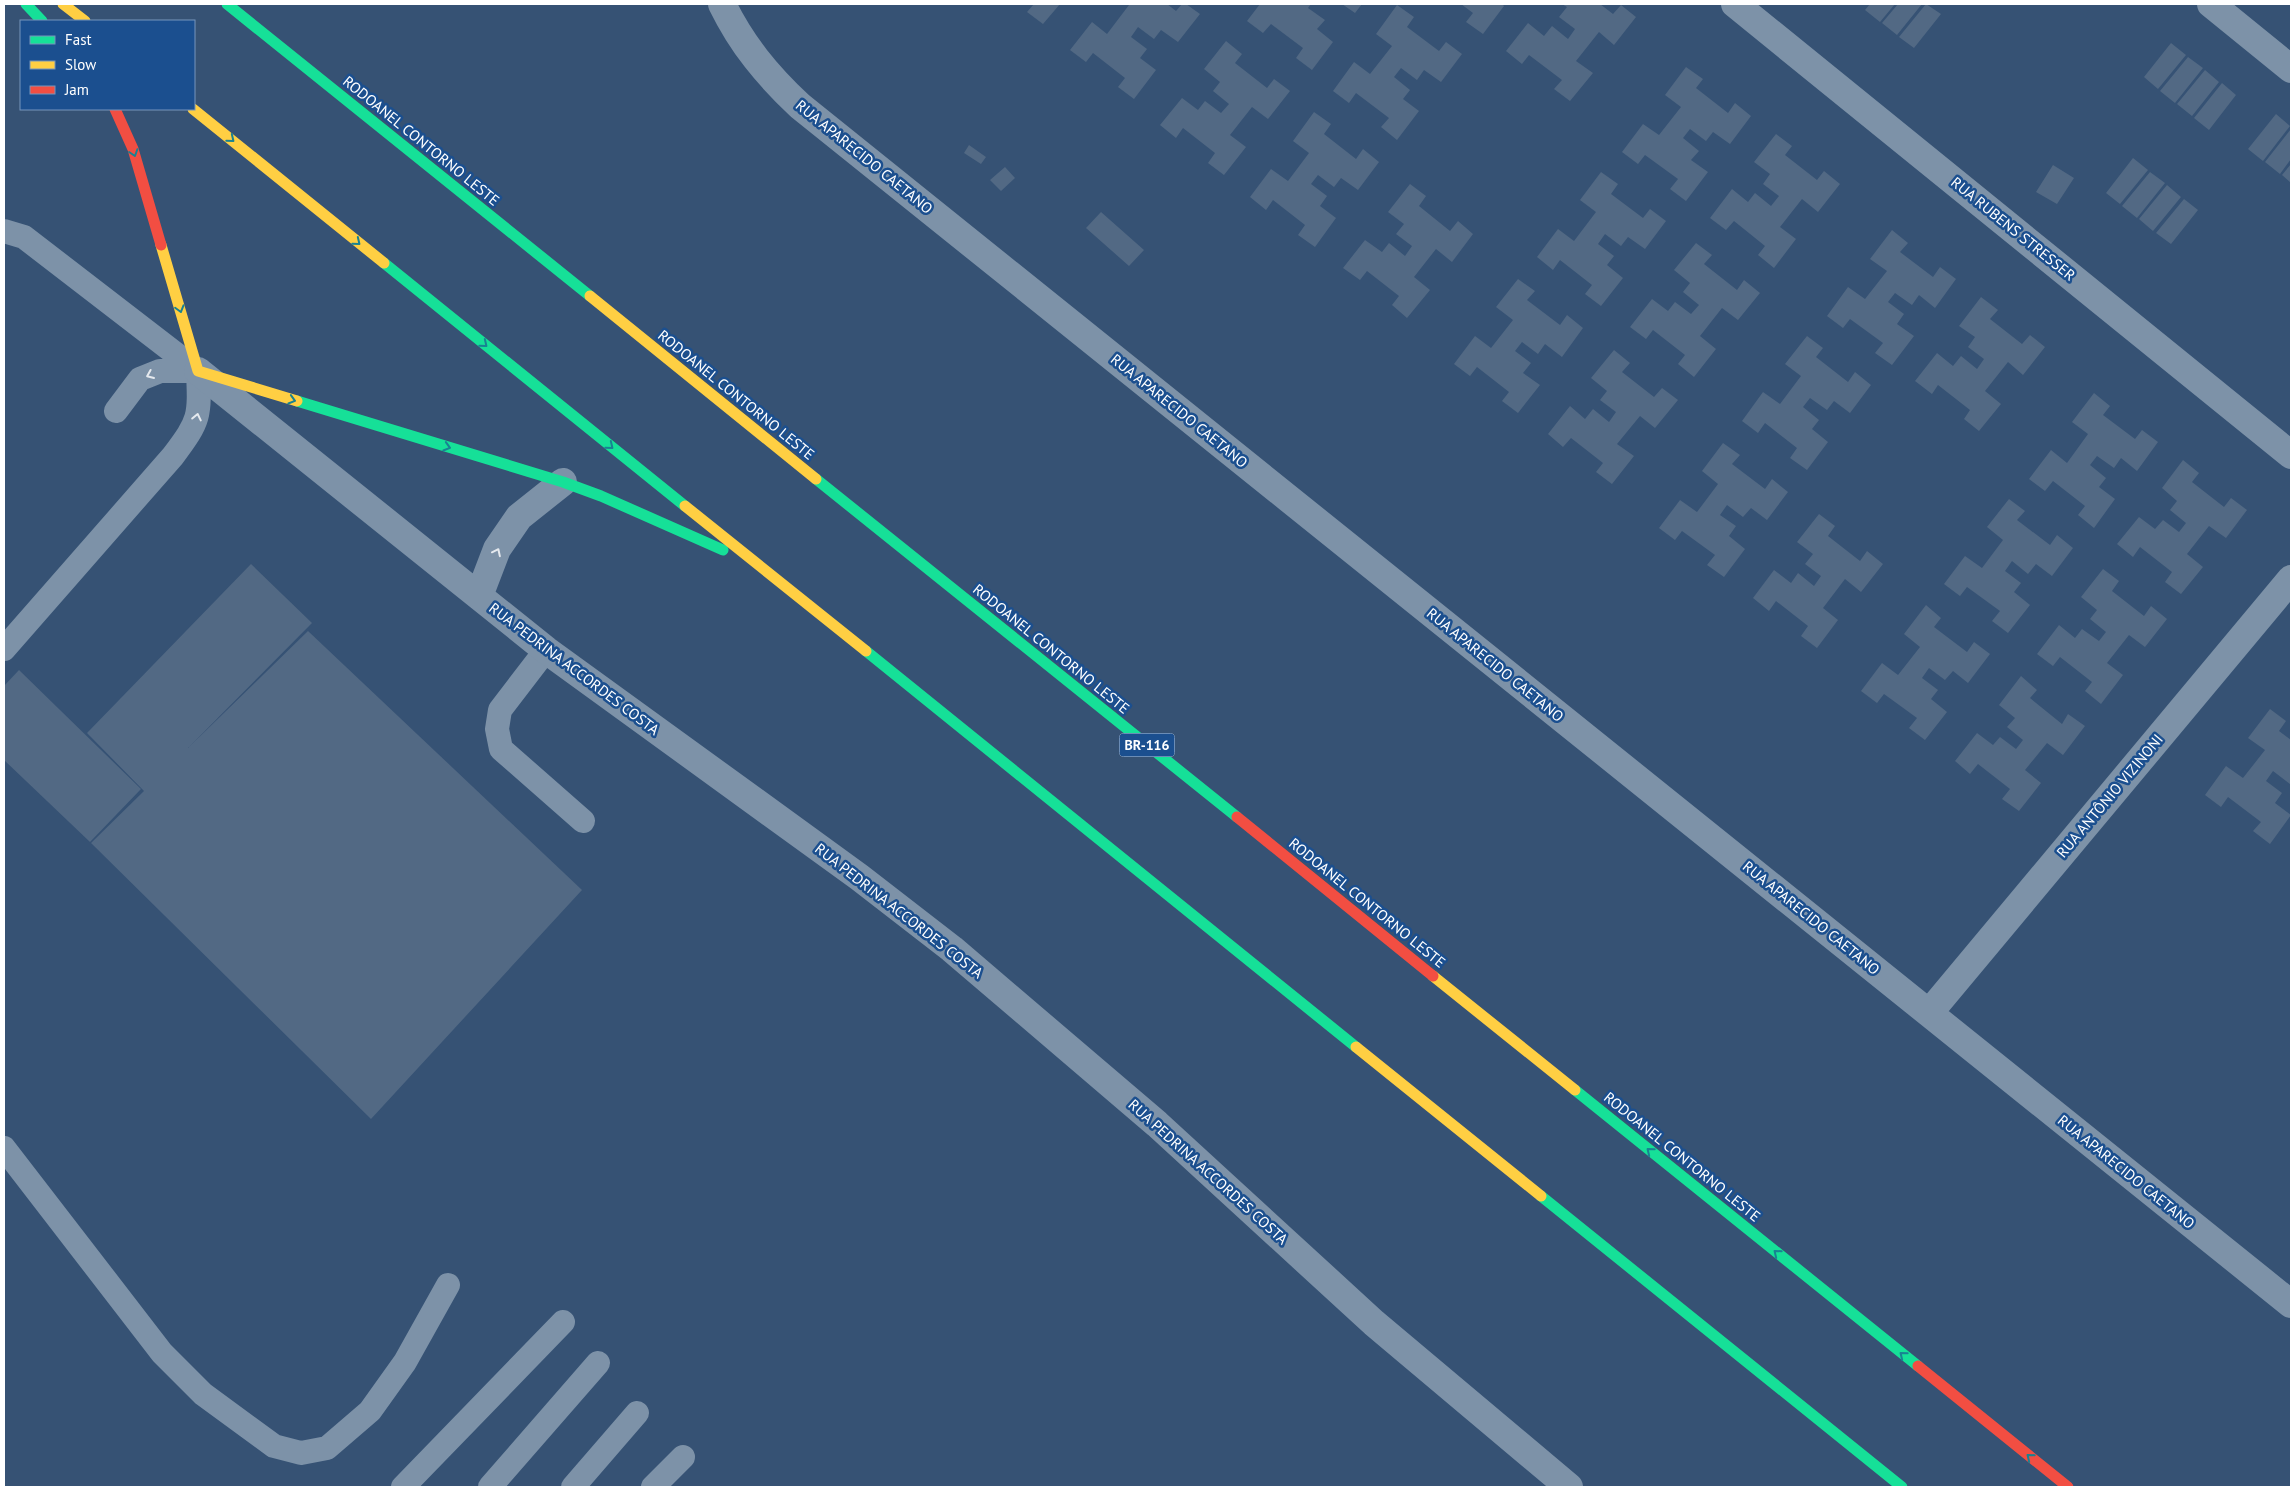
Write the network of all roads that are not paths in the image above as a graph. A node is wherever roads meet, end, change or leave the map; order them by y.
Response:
1 (26, 4) edge
2 (63, 4) edge
3 (227, 4) edge
4 (722, 4) edge
5 (1735, 4) edge
6 (2211, 4) edge
7 (41, 20) edge
8 (84, 20) edge
9 (2291, 69) edge
10 (115, 110) edge
11 (194, 110) edge
12 (4, 231) edge
13 (198, 372) junction
14 (116, 411) dead end
15 (2291, 455) edge
16 (563, 482) junction
17 (758, 566) junction
18 (2291, 579) edge
19 (478, 596) junction
20 (4, 649) edge
21 (546, 650) junction
22 (583, 821) dead end
23 (1929, 1013) junction
24 (4, 1148) edge
25 (448, 1285) dead end
26 (2291, 1304) edge
27 (563, 1322) dead end
28 (598, 1363) dead end
29 (636, 1413) dead end
30 (683, 1457) dead end
31 (404, 1487) edge
32 (490, 1487) edge
33 (573, 1487) edge
34 (653, 1487) edge
35 (1569, 1487) edge
36 (1902, 1487) edge
37 (2068, 1487) edge

1 - 7 highway
2 - 8 highway
37 -> 3 highway, RODOANEL CONTORNO LESTE / BR-116
4 - 23 street, RUA APARECIDO CAETANO
5 - 15 street, RUA RUBENS STRESSER
6 - 9 street
10 -> 13 highway
11 -> 17 highway
12 - 13 lane
13 -> 14 lane
13 -> 16 highway
13 - 19 street, RUA PEDRINA ACCORDES COSTA
20 -> 13 lane
16 - 17 highway
19 -> 16 street
17 - 36 highway
18 - 23 street, RUA ANTÔNIO VIZINONI
19 - 21 street, RUA PEDRINA ACCORDES COSTA
21 - 22 lane
21 - 35 street, RUA PEDRINA ACCORDES COSTA
23 - 26 street, RUA APARECIDO CAETANO
24 - 25 lane
27 - 31 lane
28 - 32 lane
29 - 33 lane
30 - 34 lane

